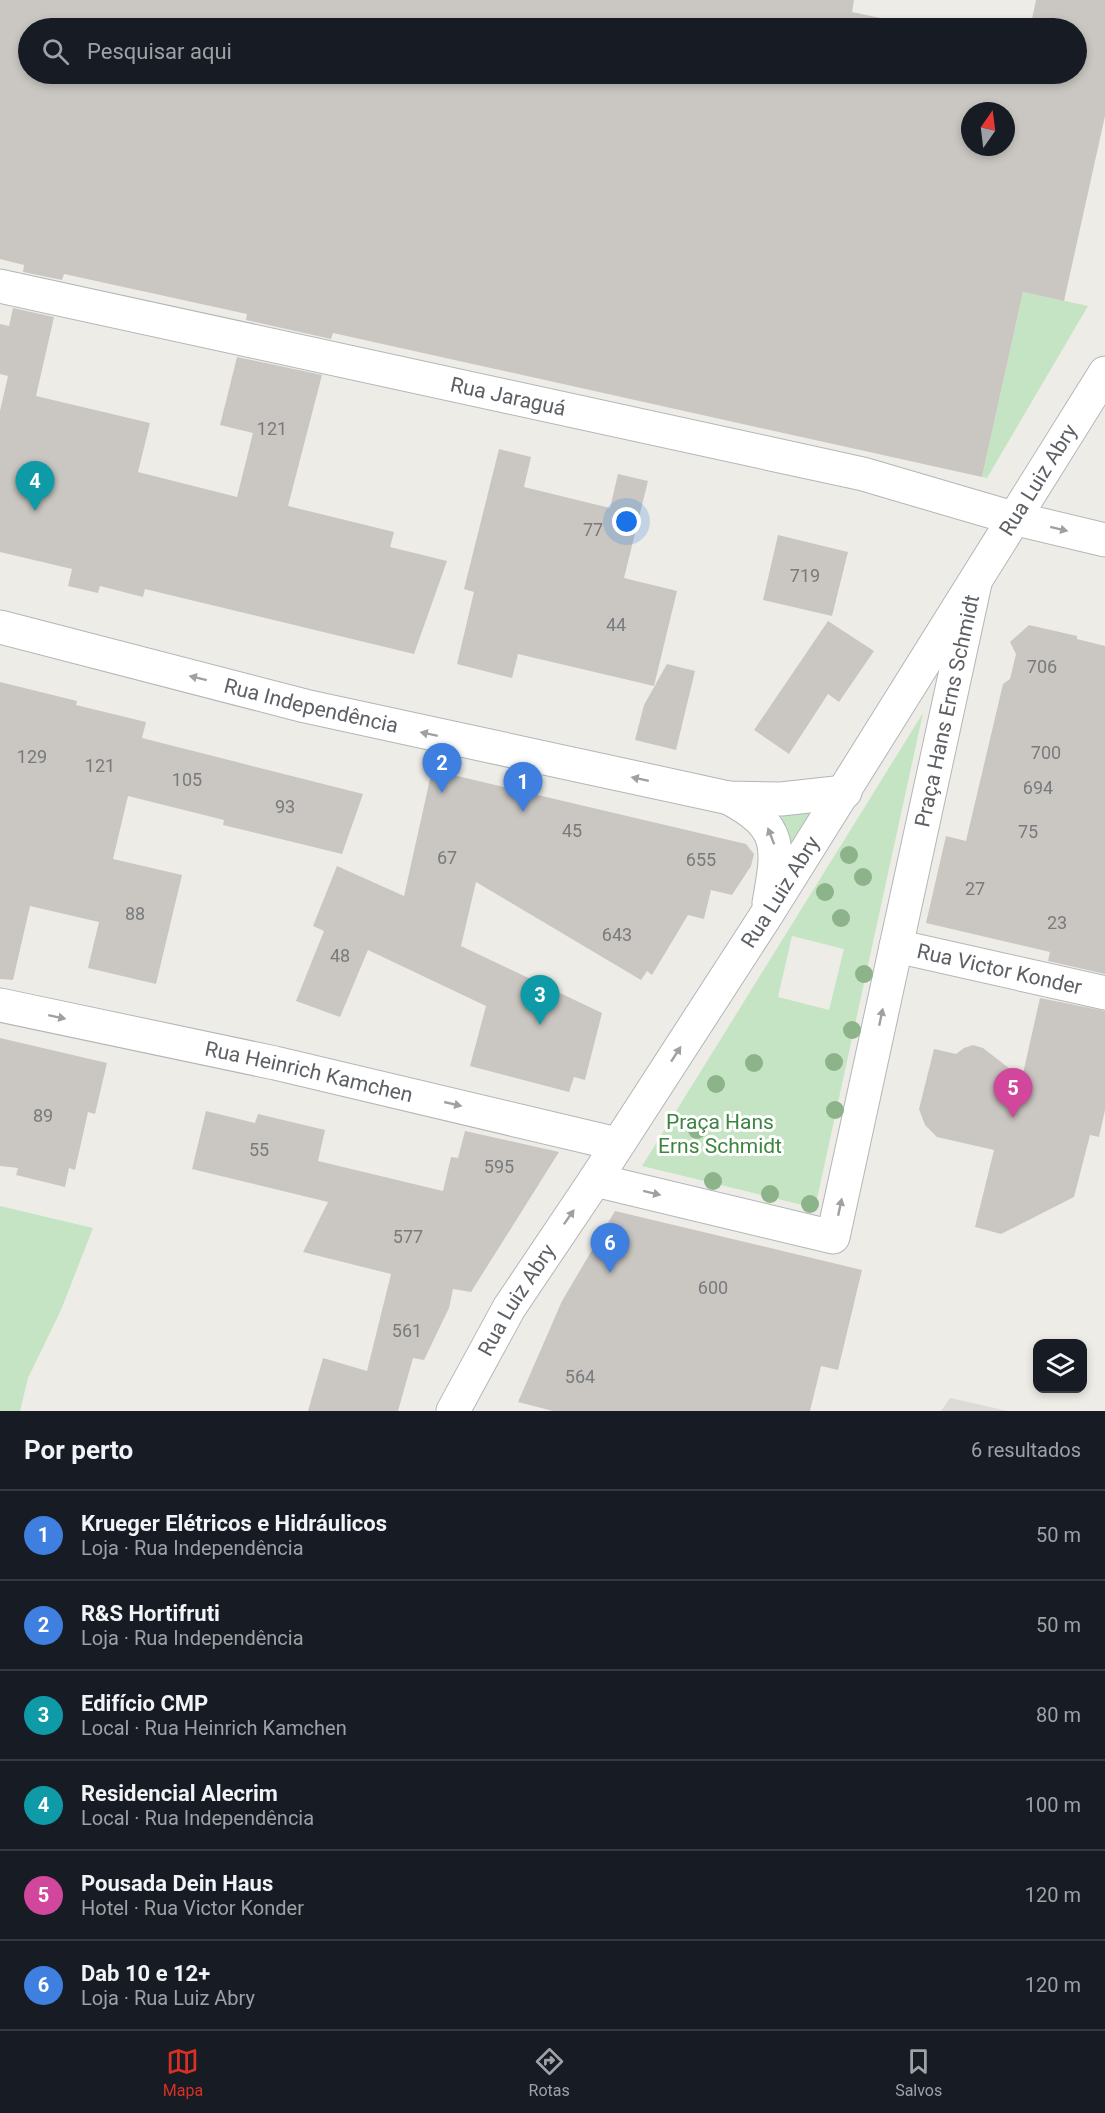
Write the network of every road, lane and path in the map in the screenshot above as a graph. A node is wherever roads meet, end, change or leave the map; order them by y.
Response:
1 (0, 286) edge
2 (1105, 373) edge
3 (1013, 518) junction
4 (1105, 540) edge
5 (976, 580) junction
6 (0, 627) edge
7 (845, 792) junction
8 (729, 798) junction
9 (767, 914) junction
10 (896, 946) junction
11 (1105, 993) edge
12 (0, 1005) edge
13 (617, 1144) junction
14 (595, 1179) junction
15 (453, 1411) edge

1 - 3 street, Rua Jaraguá
2 - 3 street, Rua Luiz Abry
3 -> 4 street, Rua Jaraguá
3 - 5 street, Rua Luiz Abry
5 - 7 street, Rua Luiz Abry
5 - 10 street, Praça Hans Erns Schmidt
8 -> 6 street, Rua Independência
7 - 8 street, Rua Independência
7 - 9 street, Rua Luiz Abry
9 -> 8 street, Rua Independência
13 -> 9 street, Rua Luiz Abry
10 - 11 street, Rua Victor Konder
14 -> 10 street, Praça Hans Erns Schmidt
12 -> 13 street, Rua Heinrich Kamchen
13 - 14 street, Rua Luiz Abry
15 -> 14 street, Rua Luiz Abry

